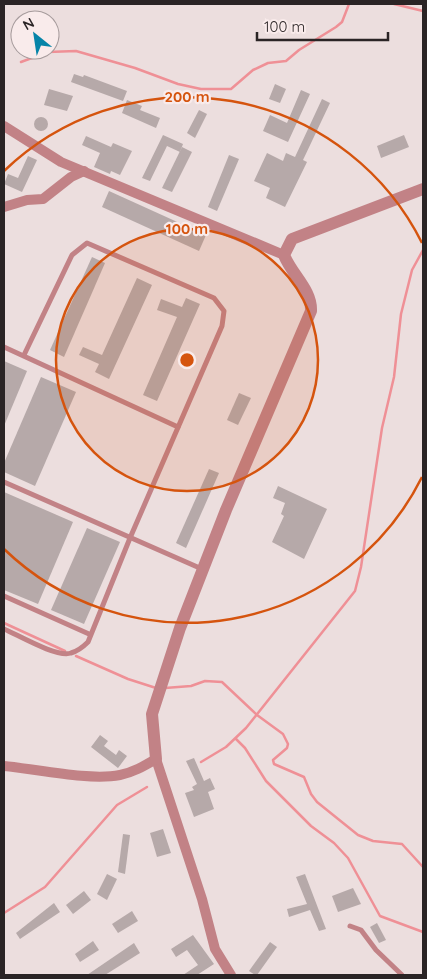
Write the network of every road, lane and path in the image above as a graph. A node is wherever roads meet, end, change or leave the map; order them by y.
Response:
1 (4, 126) edge
2 (84, 171) junction
3 (423, 189) edge
4 (4, 207) edge
5 (284, 255) junction
6 (4, 347) edge
7 (24, 355) junction
8 (178, 427) junction
9 (4, 482) edge
10 (130, 538) junction
11 (202, 569) junction
12 (4, 596) edge
13 (4, 629) edge
14 (89, 634) junction
15 (156, 759) junction
16 (4, 766) edge
17 (350, 926) dead end
18 (231, 975) edge
19 (402, 975) edge

1 - 2 street
2 - 4 street
2 - 5 street
3 - 5 street
5 - 11 street
6 - 7 lane
7 - 8 lane
7 - 8 lane
8 - 10 lane
9 - 10 lane
10 - 11 lane
10 - 14 lane
11 - 15 street
12 - 14 lane
13 - 14 lane
15 - 16 street
15 - 18 street
17 - 19 lane

